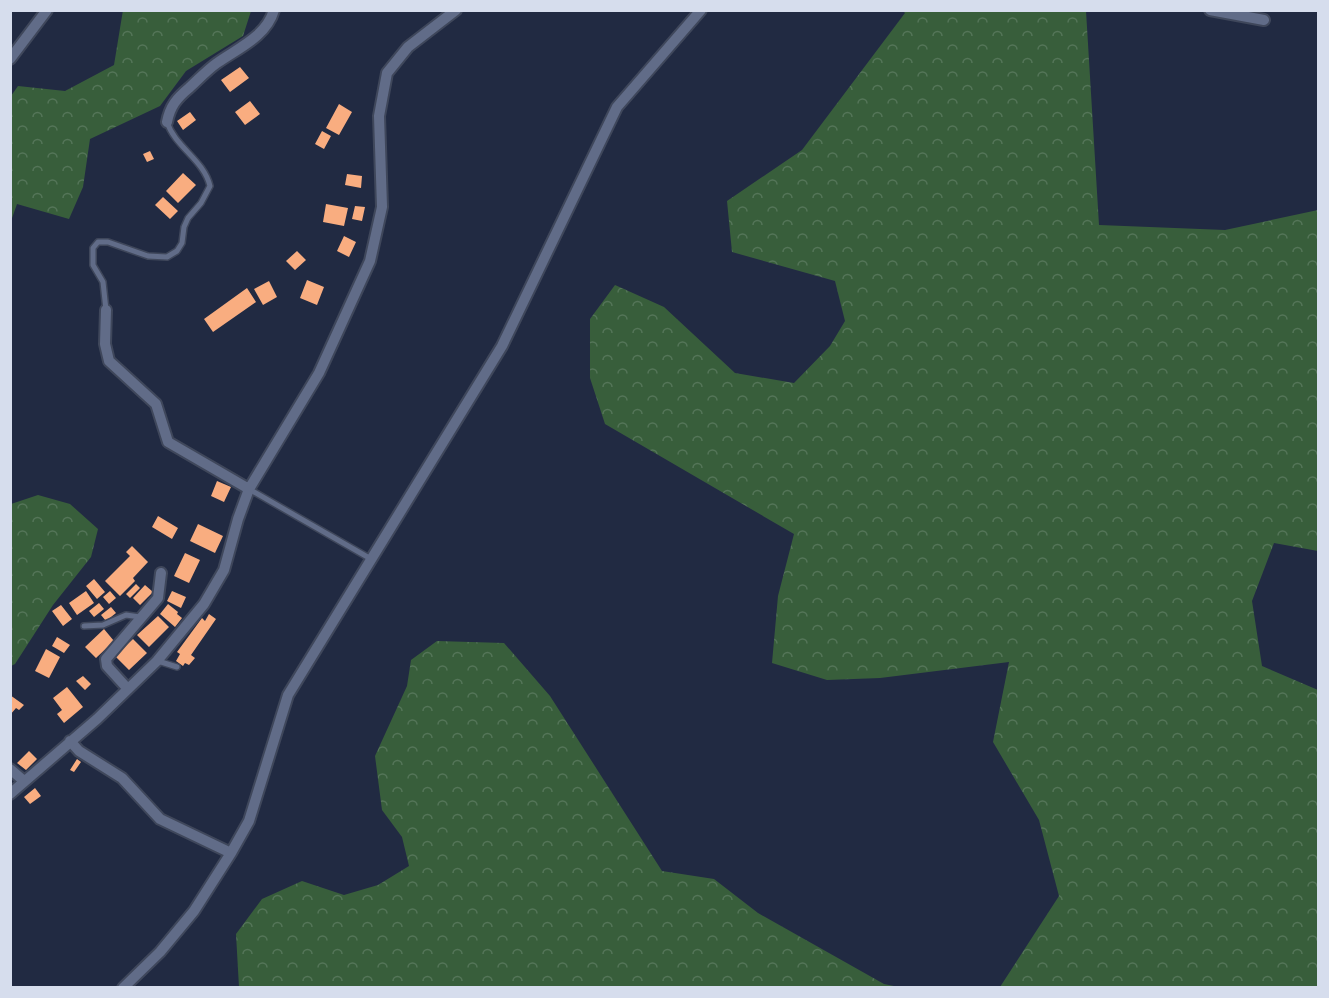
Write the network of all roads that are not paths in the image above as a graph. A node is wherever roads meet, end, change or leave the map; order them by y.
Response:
1 (46, 10) edge
2 (274, 10) edge
3 (456, 10) edge
4 (701, 10) edge
5 (1210, 10) edge
6 (1264, 20) dead end
7 (10, 59) edge
8 (167, 122) joint
9 (106, 310) joint
10 (249, 489) junction
11 (371, 559) junction
12 (161, 573) dead end
13 (141, 617) junction
14 (84, 626) dead end
15 (157, 661) junction
16 (177, 667) dead end
17 (127, 688) junction
18 (70, 741) junction
19 (10, 769) edge
20 (24, 782) junction
21 (10, 794) edge
22 (231, 853) junction
23 (123, 987) edge

1 - 7 street
2 - 8 street
3 - 10 street
4 - 11 street
5 - 6 street
8 - 9 lane
9 - 10 street
10 - 11 lane
10 - 15 street
11 - 22 street
12 - 13 street
13 - 14 lane
13 - 17 street
15 - 16 lane
15 - 17 street
17 - 18 street
18 - 20 street
18 - 22 street
19 - 20 street
20 - 21 street
22 - 23 street

